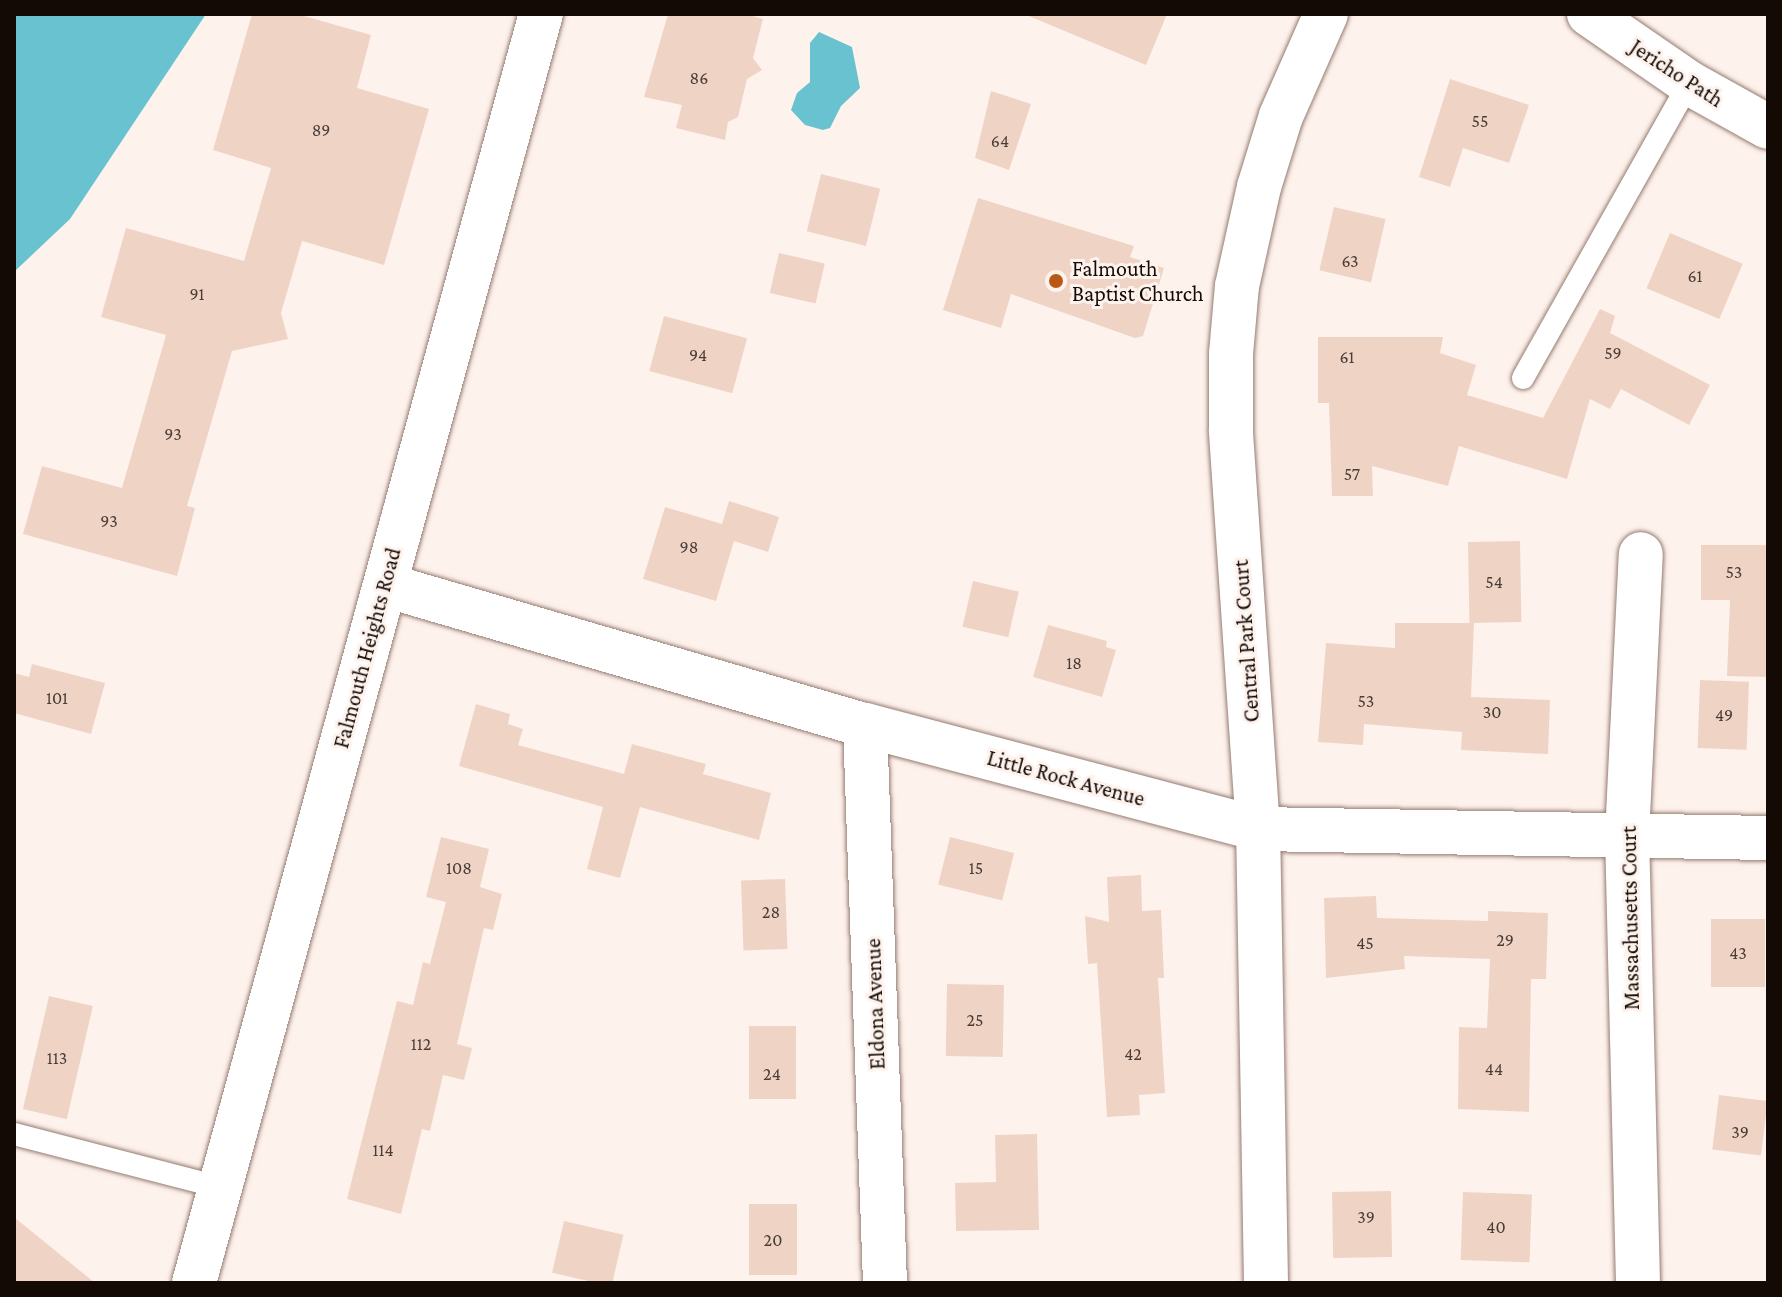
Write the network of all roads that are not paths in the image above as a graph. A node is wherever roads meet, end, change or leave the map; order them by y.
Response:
1 (541, 14) edge
2 (1326, 14) edge
3 (1589, 14) edge
4 (1689, 83) junction
5 (1768, 127) edge
6 (1523, 378) dead end
7 (1641, 554) dead end
8 (385, 585) junction
9 (865, 725) junction
10 (1258, 829) junction
11 (1627, 836) junction
12 (1768, 838) edge
13 (14, 1134) edge
14 (219, 1187) junction
15 (194, 1283) edge
16 (885, 1283) edge
17 (1266, 1283) edge
18 (1638, 1283) edge

1 - 8 street, Falmouth Heights Road
2 - 10 street, Central Park Court
3 - 4 street, Jericho Path
4 - 5 street, Jericho Path
4 - 6 lane
7 - 11 street, Massachusetts Court
8 - 9 street, Little Rock Avenue
8 - 14 street, Falmouth Heights Road
9 - 10 street, Little Rock Avenue
9 - 16 street, Eldona Avenue
10 - 11 street, Little Rock Avenue
10 - 17 street, Central Park Court
11 - 12 street, Little Rock Avenue
11 - 18 street, Massachusetts Court
13 - 14 lane
14 - 15 street, Falmouth Heights Road

